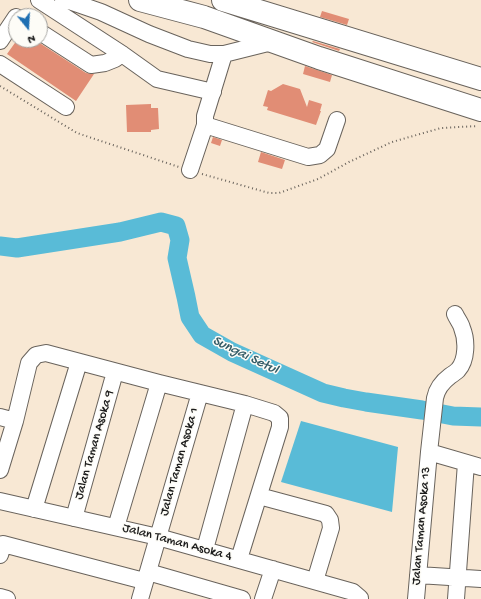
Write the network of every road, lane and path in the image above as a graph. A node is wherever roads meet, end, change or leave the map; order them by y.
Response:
1 (39, 0) edge
2 (63, 0) edge
3 (140, 0) edge
4 (223, 0) edge
5 (8, 29) edge
6 (48, 37) edge
7 (0, 41) edge
8 (272, 42) junction
9 (122, 54) junction
10 (224, 54) junction
11 (0, 64) edge
12 (481, 79) edge
13 (0, 86) edge
14 (213, 92) junction
15 (66, 107) dead end
16 (481, 110) edge
17 (337, 120) dead end
18 (205, 125) junction
19 (481, 126) edge
20 (190, 170) junction
21 (455, 314) dead end
22 (79, 362) junction
23 (115, 372) junction
24 (159, 383) junction
25 (200, 393) junction
26 (244, 404) junction
27 (7, 419) edge
28 (429, 452) junction
29 (473, 465) edge
30 (0, 470) edge
31 (259, 496) junction
32 (0, 501) edge
33 (34, 509) junction
34 (74, 518) junction
35 (116, 527) junction
36 (158, 537) junction
37 (205, 549) junction
38 (0, 556) edge
39 (238, 559) junction
40 (273, 569) junction
41 (418, 575) junction
42 (146, 576) junction
43 (457, 577) junction
44 (481, 579) edge
45 (315, 581) junction
46 (356, 595) edge
47 (0, 597) edge
48 (6, 599) edge
49 (140, 599) edge
50 (242, 599) edge
51 (263, 599) edge
52 (416, 599) edge
53 (456, 599) edge

1 - 9 street
2 - 10 street
3 - 8 highway
4 - 12 highway
5 - 7 street
6 - 9 street
8 - 10 street
8 - 16 highway
9 - 14 street
10 - 14 street
11 - 15 street
13 - 20 path
14 - 18 street
17 - 18 street
18 - 20 street
19 - 20 path
21 - 28 street, Jalan Taman Asoka 13
22 - 23 street
22 - 27 street
22 - 33 street
23 - 24 street
23 - 34 street, Jalan Taman Asoka 9
24 - 25 street
24 - 35 street
25 - 26 street
25 - 36 street, Jalan Taman Asoka 1
26 - 31 street
26 - 37 street
27 - 30 street
28 - 29 street
28 - 41 street, Jalan Taman Asoka 13
29 - 43 street
31 - 39 street
31 - 45 street
32 - 33 street, Jalan Taman Asoka 4
33 - 34 street, Jalan Taman Asoka 4
34 - 35 street, Jalan Taman Asoka 4
35 - 36 street, Jalan Taman Asoka 4
36 - 37 street, Jalan Taman Asoka 4
36 - 42 street, Jalan Taman Asoka 1
37 - 39 street, Jalan Taman Asoka 4
38 - 42 street
39 - 40 street, Jalan Taman Asoka 4
40 - 45 street, Jalan Taman Asoka 4
40 - 51 street
41 - 43 street
41 - 52 street, Jalan Taman Asoka 13
42 - 49 street, Jalan Taman Asoka 1
42 - 50 street
43 - 44 street
43 - 53 street
45 - 46 street, Jalan Taman Asoka 4
47 - 48 street

